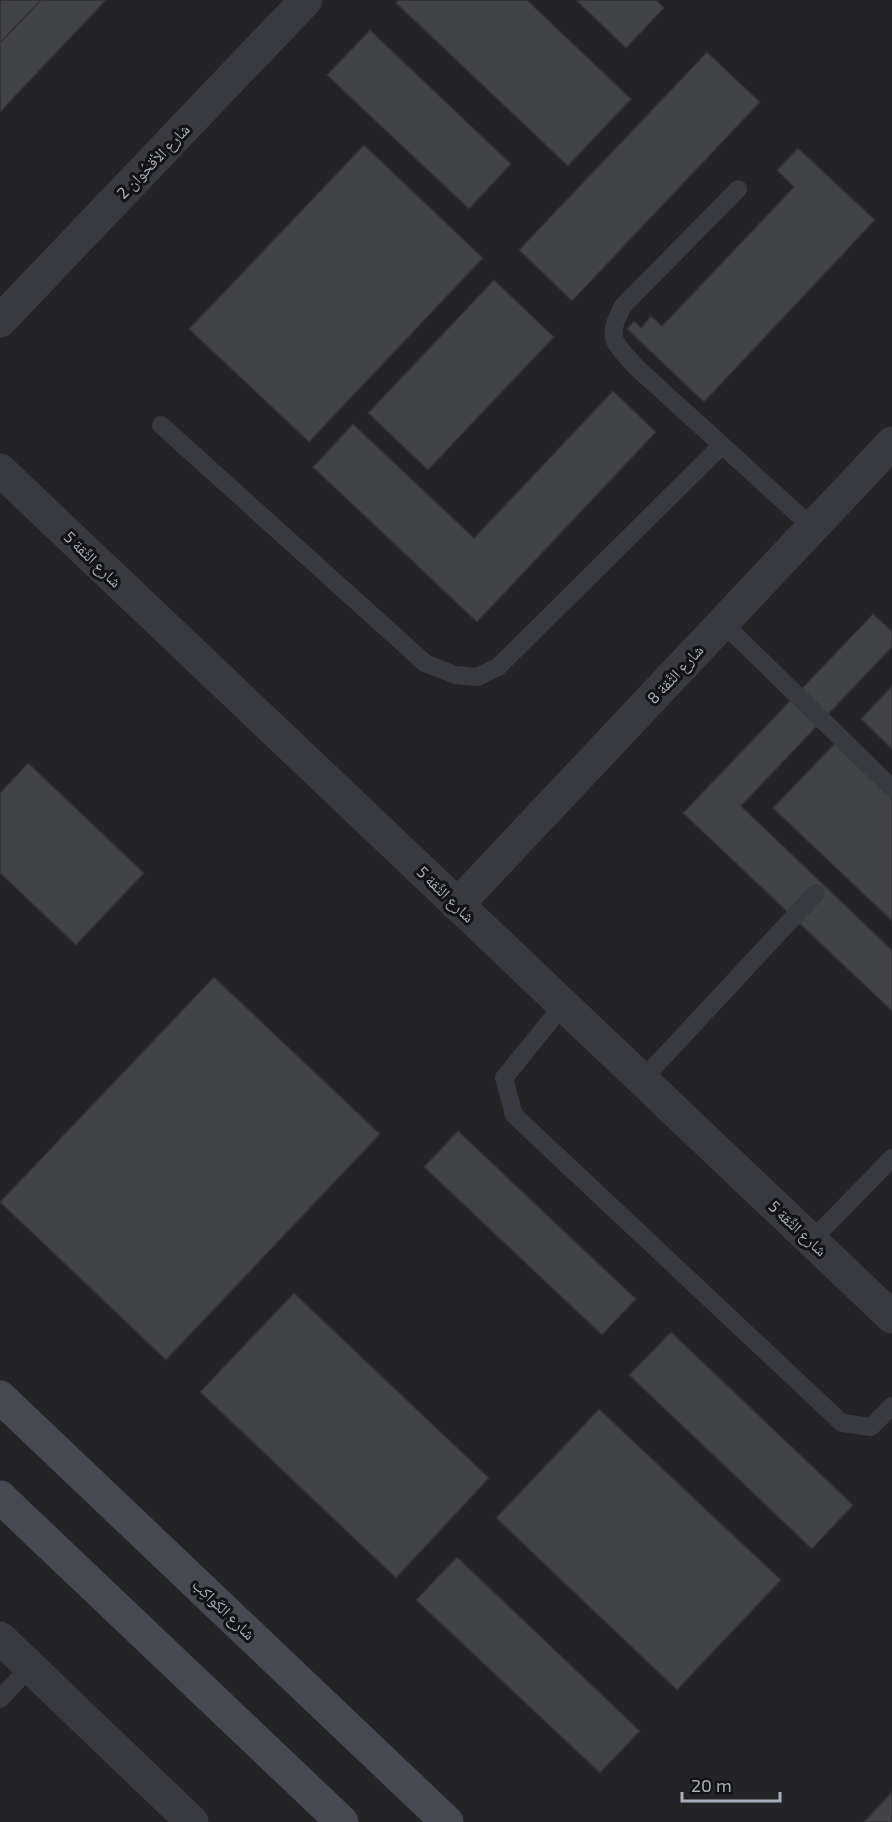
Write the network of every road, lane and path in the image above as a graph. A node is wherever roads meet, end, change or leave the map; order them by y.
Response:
1 (306, 0) edge
2 (738, 189) dead end
3 (0, 321) edge
4 (161, 425) dead end
5 (892, 444) edge
6 (722, 446) junction
7 (0, 470) edge
8 (813, 528) junction
9 (723, 623) junction
10 (892, 788) edge
11 (816, 893) dead end
12 (457, 905) junction
13 (563, 1005) junction
14 (642, 1080) junction
15 (892, 1158) edge
16 (812, 1241) junction
17 (892, 1317) edge
18 (0, 1397) edge
19 (892, 1406) edge
20 (0, 1497) edge
21 (0, 1638) edge
22 (30, 1667) junction
23 (0, 1699) edge
24 (192, 1822) edge
25 (342, 1822) edge
26 (447, 1822) edge

1 - 3 street, شارع الأقحُوان 2
2 - 6 lane
4 - 6 lane
5 - 8 street, شارع الثِّقة 8
6 - 8 lane
7 - 12 street, شارع الثِّقة 5
8 - 9 street, شارع الثِّقة 8
9 - 10 lane
9 - 12 street, شارع الثِّقة 8
11 - 14 lane
12 - 13 street, شارع الثِّقة 5
13 - 14 street, شارع الثِّقة 5
13 - 19 lane
14 - 16 street, شارع الثِّقة 5
15 - 16 lane
16 - 17 street, شارع الثِّقة 5
18 - 26 street, شارع الكَواكِب
20 - 25 street
21 - 22 street
22 - 23 lane
22 - 24 street

